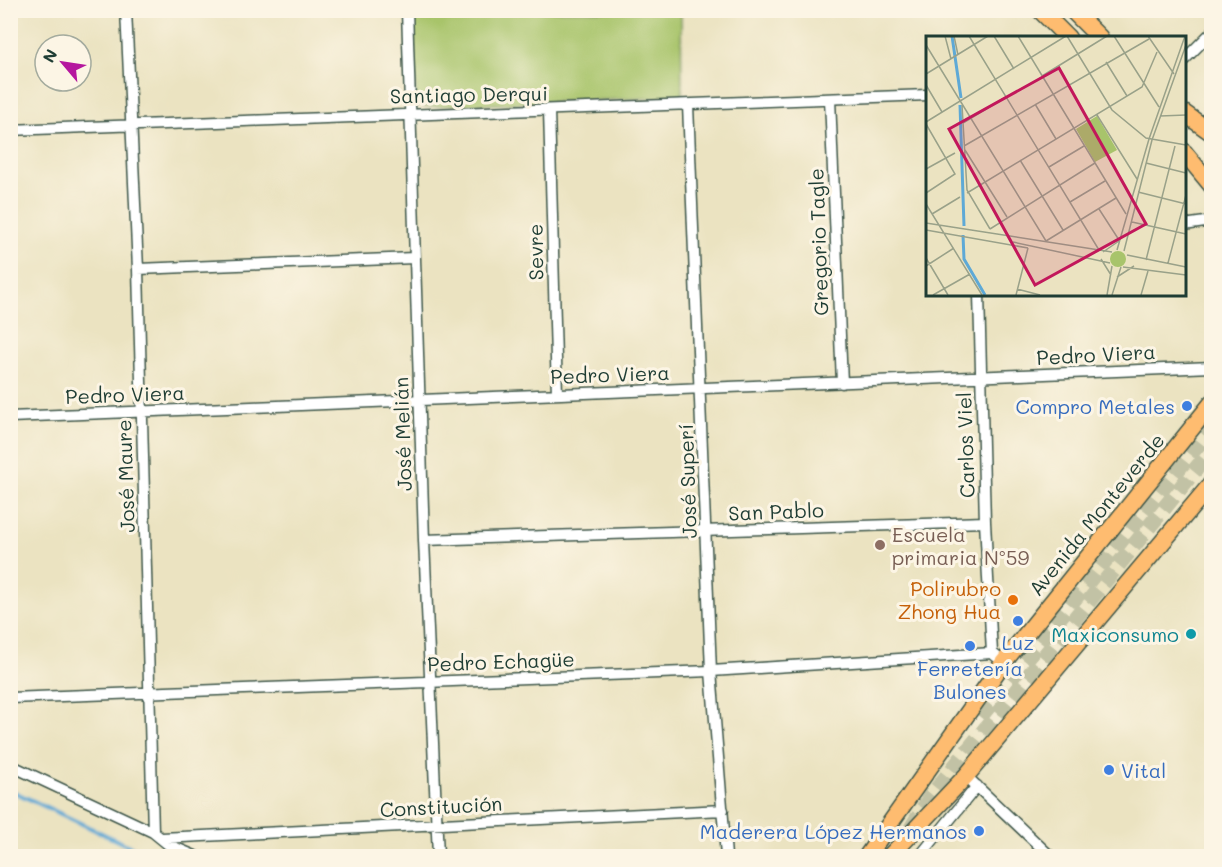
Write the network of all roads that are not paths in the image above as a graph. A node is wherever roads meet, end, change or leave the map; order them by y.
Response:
1 (126, 10) edge
2 (407, 10) edge
3 (1040, 10) edge
4 (1072, 10) edge
5 (1212, 32) edge
6 (1066, 36) edge
7 (1098, 36) edge
8 (1186, 59) edge
9 (926, 95) edge
10 (830, 99) junction
11 (688, 105) junction
12 (549, 110) junction
13 (411, 113) junction
14 (1186, 113) edge
15 (130, 125) junction
16 (10, 130) edge
17 (1212, 134) edge
18 (1186, 153) edge
19 (1212, 186) edge
20 (1212, 221) edge
21 (1186, 225) edge
22 (414, 258) junction
23 (138, 268) junction
24 (979, 296) edge
25 (1212, 367) edge
26 (981, 377) junction
27 (842, 384) junction
28 (701, 388) junction
29 (557, 394) junction
30 (419, 400) junction
31 (1212, 403) edge
32 (141, 411) junction
33 (10, 417) edge
34 (1212, 483) edge
35 (985, 522) junction
36 (707, 532) junction
37 (424, 540) junction
38 (998, 658) junction
39 (711, 671) junction
40 (430, 682) junction
41 (149, 693) junction
42 (10, 698) edge
43 (10, 765) edge
44 (972, 781) junction
45 (723, 810) junction
46 (436, 824) junction
47 (157, 835) junction
48 (195, 856) edge
49 (438, 856) edge
50 (726, 856) edge
51 (867, 856) edge
52 (890, 856) edge
53 (920, 856) edge
54 (1050, 856) edge

1 - 15 street, José Maure
2 - 13 street, José Melián
3 - 6 main road
4 - 7 main road
5 - 8 street
9 - 10 street, Santiago Derqui
10 - 11 street, Santiago Derqui
10 - 27 street, Gregorio Tagle
11 - 12 street, Santiago Derqui
11 - 28 street, José Superí
12 - 13 street, Santiago Derqui
12 - 29 street, Sevre
13 - 15 street, Santiago Derqui
13 - 22 street, José Melián
14 - 17 main road
15 - 16 street, Santiago Derqui
15 - 23 street, José Maure
18 - 19 main road
20 - 21 street
22 - 23 street
22 - 30 street, José Melián
23 - 32 street, José Maure
24 - 26 street, Carlos Viel
25 - 26 street, Pedro Viera
26 - 27 street, Pedro Viera
26 - 35 street, Carlos Viel
27 - 28 street, Pedro Viera
28 - 29 street, Pedro Viera
28 - 36 street, José Superí
29 - 30 street, Pedro Viera
30 - 32 street, Pedro Viera
30 - 37 street, José Melián
31 - 38 main road, Avenida Monteverde
32 - 33 street, Pedro Viera
32 - 41 street, José Maure
34 - 44 main road
35 - 36 street, San Pablo
35 - 38 street, Carlos Viel
36 - 37 street, San Pablo
36 - 39 street, José Superí
37 - 40 street, José Melián
38 - 39 street, Pedro Echagüe
38 - 51 main road, Avenida Monteverde
39 - 40 street, Pedro Echagüe
39 - 45 street, José Superí
40 - 41 street, Pedro Echagüe
40 - 46 street, José Melián
41 - 42 street, Pedro Echagüe
41 - 47 street, José Maure
43 - 47 street
44 - 52 main road
44 - 53 street
44 - 54 street
45 - 46 street, Constitución
45 - 50 street, José Superí
46 - 47 street, Constitución
46 - 49 street, José Melián
47 - 48 street

